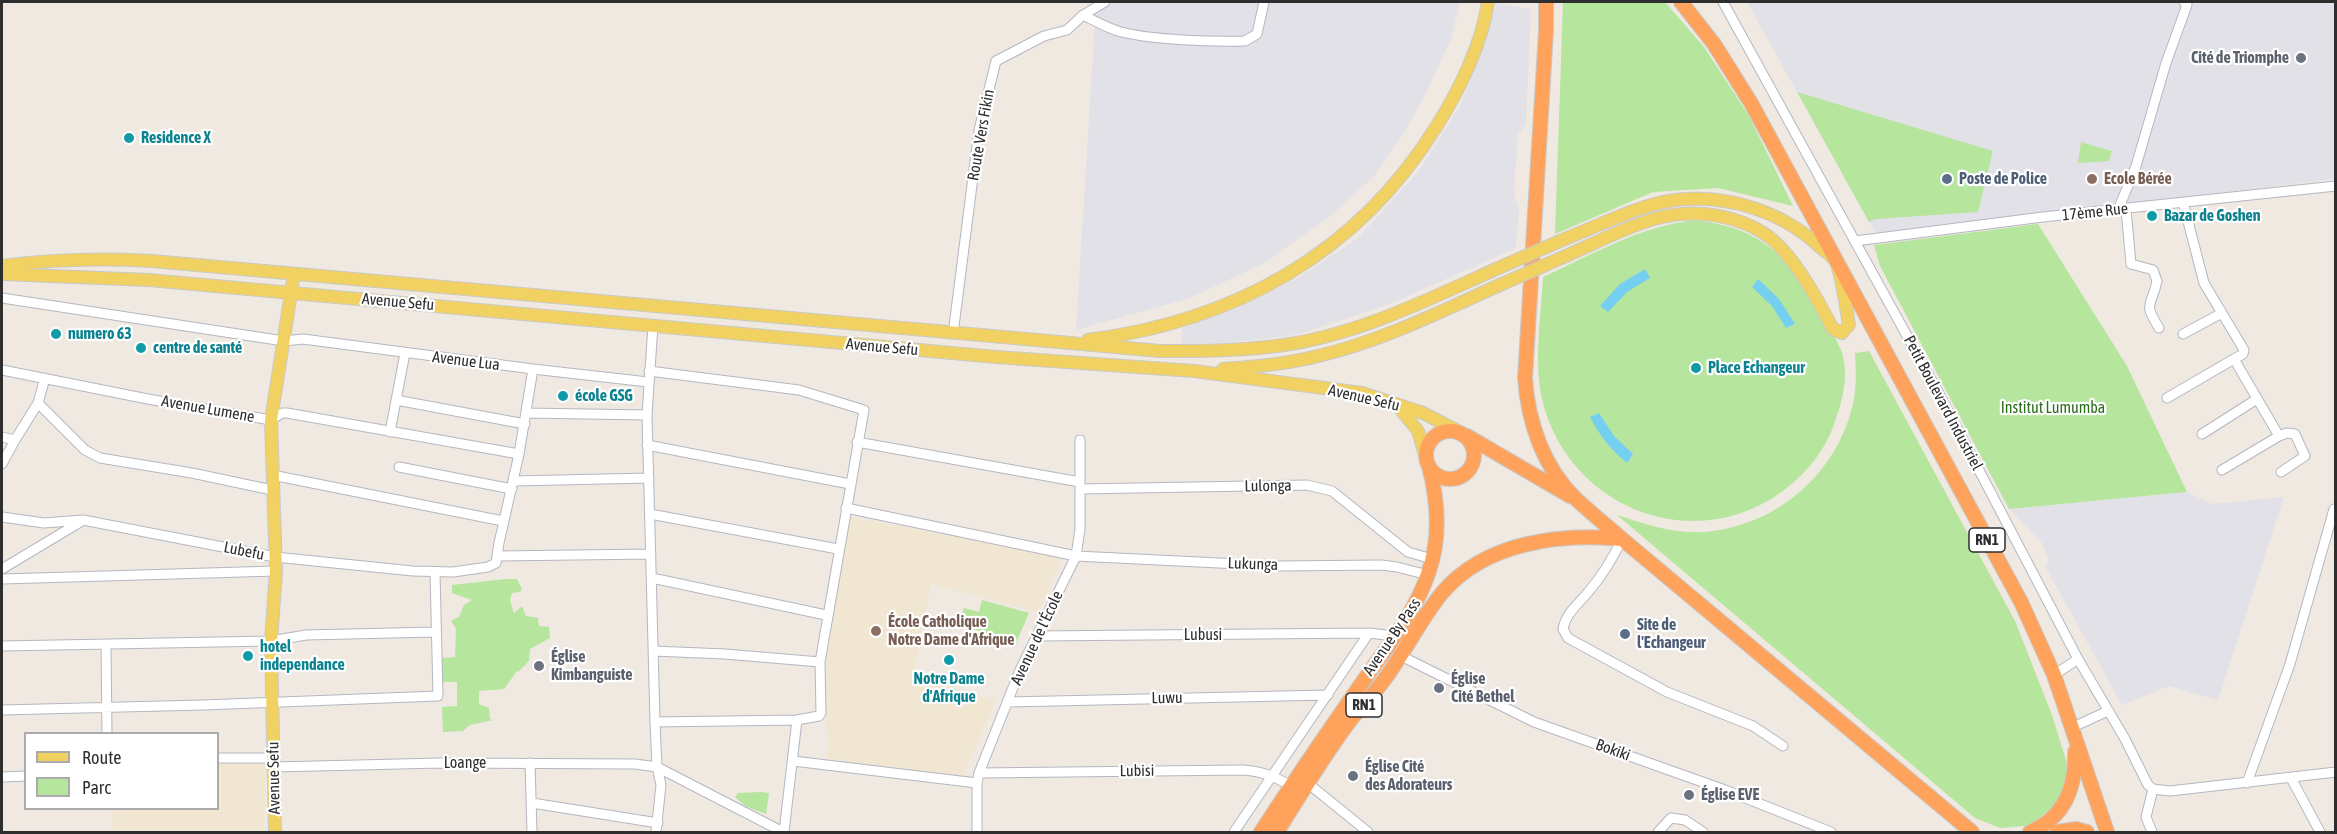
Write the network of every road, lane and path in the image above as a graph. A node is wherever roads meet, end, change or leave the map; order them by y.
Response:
1 (1105, 2) edge
2 (1264, 2) edge
3 (1488, 2) edge
4 (1546, 2) edge
5 (1681, 2) edge
6 (1723, 2) edge
7 (2186, 3) edge
8 (1083, 15) junction
9 (2336, 186) edge
10 (2183, 202) junction
11 (2122, 209) junction
12 (1855, 241) junction
13 (1835, 261) junction
14 (2, 266) edge
15 (2, 274) edge
16 (294, 274) junction
17 (292, 293) junction
18 (2, 298) edge
19 (2222, 313) junction
20 (652, 325) junction
21 (2159, 328) dead end
22 (953, 334) junction
23 (2183, 334) dead end
24 (1014, 338) junction
25 (284, 341) junction
26 (1066, 343) junction
27 (405, 353) junction
28 (1012, 358) junction
29 (2234, 359) junction
30 (533, 369) junction
31 (2, 370) edge
32 (649, 371) junction
33 (1194, 371) junction
34 (45, 378) junction
35 (648, 382) junction
36 (2167, 398) dead end
37 (2257, 399) junction
38 (396, 400) junction
39 (38, 403) junction
40 (1395, 404) junction
41 (527, 413) junction
42 (647, 416) junction
43 (271, 420) junction
44 (525, 424) junction
45 (390, 432) junction
46 (1464, 434) junction
47 (2202, 434) dead end
48 (2279, 436) junction
49 (2, 437) edge
50 (15, 440) junction
51 (1080, 440) dead end
52 (857, 442) junction
53 (647, 445) junction
54 (1542, 449) junction
55 (519, 454) junction
56 (1427, 462) junction
57 (2, 464) edge
58 (1518, 465) junction
59 (399, 467) dead end
60 (2222, 470) dead end
61 (2281, 472) dead end
62 (272, 475) junction
63 (649, 478) junction
64 (850, 484) junction
65 (513, 485) junction
66 (1080, 485) junction
67 (272, 490) junction
68 (1575, 498) junction
69 (846, 508) junction
70 (2334, 509) dead end
71 (650, 514) junction
72 (2, 517) edge
73 (83, 520) junction
74 (503, 521) junction
75 (1622, 539) junction
76 (838, 549) junction
77 (651, 554) junction
78 (498, 556) junction
79 (1076, 556) junction
80 (275, 557) junction
81 (1432, 559) junction
82 (2, 569) edge
83 (276, 570) junction
84 (435, 572) junction
85 (1428, 575) junction
86 (652, 578) junction
87 (2, 579) edge
88 (826, 615) junction
89 (435, 632) junction
90 (1369, 633) junction
91 (1036, 636) junction
92 (1394, 636) junction
93 (270, 641) junction
94 (106, 645) junction
95 (2, 646) edge
96 (653, 651) junction
97 (1401, 656) junction
98 (2078, 659) junction
99 (820, 662) junction
100 (2054, 675) junction
101 (1328, 695) junction
102 (272, 702) junction
103 (1007, 702) junction
104 (107, 706) junction
105 (2, 710) edge
106 (2108, 711) junction
107 (797, 720) junction
108 (655, 722) junction
109 (107, 732) edge
110 (2073, 733) junction
111 (1783, 746) dead end
112 (219, 758) edge
113 (793, 761) junction
114 (274, 762) junction
115 (530, 763) junction
116 (657, 767) junction
117 (2336, 772) edge
118 (24, 776) edge
119 (1274, 776) junction
120 (2, 777) edge
121 (978, 778) junction
122 (2291, 778) junction
123 (1299, 781) junction
124 (2247, 783) junction
125 (2153, 789) junction
126 (532, 803) junction
127 (1950, 813) junction
128 (657, 828) edge
129 (275, 832) edge
130 (532, 832) edge
131 (783, 832) edge
132 (977, 832) edge
133 (1234, 832) edge
134 (1261, 832) edge
135 (1277, 832) edge
136 (1368, 832) edge
137 (1658, 832) edge
138 (1703, 832) edge
139 (1831, 832) edge
140 (1972, 832) edge
141 (1984, 832) edge
142 (2030, 832) edge
143 (2057, 832) edge
144 (2087, 832) edge
145 (2107, 832) edge
146 (2152, 832) edge
147 (2320, 832) edge

1 - 8 street, Route Vers Fikin
2 - 8 street
3 - 26 main road
4 - 54 highway
5 - 13 highway
6 - 12 street, Petit Boulevard Industriel
7 - 11 street
8 - 22 street, Route Vers Fikin
9 - 10 street, 17ème Rue
10 - 11 street, 17ème Rue
10 - 19 street
11 - 12 street, 17ème Rue
11 - 21 street
12 - 98 street, Petit Boulevard Industriel
13 - 26 main road, bridge
13 - 33 main road, bridge
13 - 100 highway, RN1
14 - 16 main road, Avenue Sefu
15 - 17 main road, Avenue Sefu
16 - 17 main road, Avenue Sefu
16 - 22 main road, Avenue Sefu
17 - 20 main road, Avenue Sefu
17 - 25 main road, Avenue Sefu
18 - 25 street, Avenue Lua
19 - 23 street
19 - 29 street
20 - 28 main road, Avenue Sefu
20 - 32 street
22 - 24 main road, Avenue Sefu
24 - 26 main road, Avenue Sefu
24 - 28 main road
25 - 27 street, Avenue Lua
25 - 43 main road, Avenue Sefu
27 - 30 street, Avenue Lua
27 - 38 street
28 - 33 main road, Avenue Sefu
29 - 36 street
29 - 37 street
30 - 35 street, Avenue Lua
30 - 41 street
31 - 34 street, Avenue Lumene
32 - 35 street
32 - 52 street
33 - 40 main road, Avenue Sefu
34 - 39 street
34 - 43 street, Avenue Lumene
35 - 42 street
37 - 47 street
37 - 48 street
38 - 44 street
38 - 45 street
39 - 50 street
39 - 67 street
40 - 46 main road, Avenue Sefu
40 - 56 main road
41 - 42 street
41 - 44 street
42 - 53 street
43 - 45 street, Avenue Lumene
43 - 62 main road, Avenue Sefu
44 - 55 street
45 - 55 street, Avenue Lumene
46 - 56 highway
46 - 56 highway
46 - 58 highway
48 - 60 street
48 - 61 street
49 - 50 street
50 - 57 street
51 - 66 street, Avenue de l'École
52 - 64 street
52 - 66 street, Lulonga
53 - 63 street
53 - 64 street
54 - 58 highway
54 - 68 highway
55 - 65 street
56 - 81 highway, RN1
58 - 68 highway
59 - 65 street
62 - 67 main road, Avenue Sefu
62 - 74 street
63 - 65 street
63 - 71 street
64 - 69 street
65 - 74 street
66 - 79 street, Avenue de l'École
66 - 81 street, Lulonga
67 - 80 main road, Avenue Sefu
68 - 75 highway
69 - 76 street
69 - 79 street, Lukunga
70 - 124 street
71 - 76 street
71 - 77 street
72 - 73 street, Lubefu
73 - 80 street, Lubefu
73 - 82 street
74 - 78 street
75 - 97 highway, Avenue By Pass / RN1
75 - 111 street
75 - 127 highway
76 - 88 street
77 - 78 street
77 - 86 street
78 - 84 street, Lubefu
79 - 85 street, Lukunga
79 - 91 street, Avenue de l'École
80 - 83 main road, Avenue Sefu
80 - 84 street, Lubefu
81 - 85 highway, RN1
83 - 87 street
83 - 93 main road, Avenue Sefu
84 - 89 street
85 - 92 highway, Avenue By Pass / RN1
86 - 88 street
86 - 96 street
88 - 99 street
89 - 93 street
89 - 102 street
90 - 91 street, Lubusi
90 - 92 street, Lubusi
90 - 101 street
91 - 103 street, Avenue de l'École
92 - 123 highway, Avenue By Pass / RN1
93 - 94 street
93 - 102 main road, Avenue Sefu
94 - 95 street
94 - 104 street
96 - 99 street
96 - 108 street
97 - 123 highway, Avenue By Pass / RN1
97 - 139 street, Bokiki
98 - 100 street
98 - 106 street, Petit Boulevard Industriel
99 - 107 street
100 - 110 highway, RN1
101 - 103 street, Luwu
101 - 119 street
102 - 104 street
102 - 114 main road, Avenue Sefu
103 - 121 street, Avenue de l'École
104 - 105 street
104 - 109 street
106 - 110 street
106 - 125 street, Petit Boulevard Industriel
107 - 108 street
107 - 113 street
108 - 116 street
110 - 142 highway
110 - 145 highway, RN1
112 - 114 street, Loange
113 - 121 street, Lubisi
113 - 131 street
114 - 115 street, Loange
114 - 129 main road, Avenue Sefu
115 - 116 street, Loange
115 - 126 street
116 - 128 street
116 - 131 street
117 - 122 street
118 - 120 street
119 - 121 street, Lubisi
119 - 123 street, Lubisi
119 - 133 street
121 - 132 street, Avenue de l'École
122 - 124 street
122 - 147 street
123 - 134 highway, Avenue By Pass / RN1
123 - 135 highway, Avenue By Pass / RN1
123 - 136 street, Lubisi
124 - 125 street
125 - 146 street
126 - 128 street
126 - 130 street
127 - 140 highway
127 - 141 highway
137 - 138 street
143 - 144 highway

